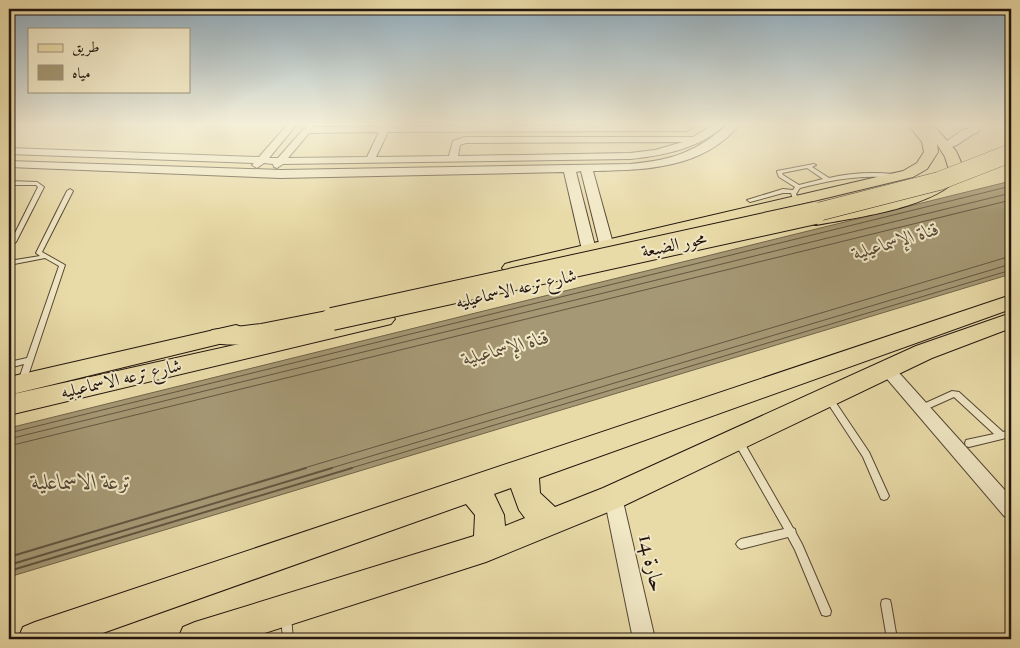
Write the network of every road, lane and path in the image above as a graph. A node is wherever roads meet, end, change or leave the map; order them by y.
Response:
1 (100, 154) edge
2 (267, 154) edge
3 (287, 154) edge
4 (373, 154) edge
5 (651, 154) edge
6 (658, 154) edge
7 (694, 154) edge
8 (930, 154) edge
9 (951, 154) edge
10 (1008, 154) edge
11 (597, 156) joint
12 (453, 157) joint
13 (371, 158) junction
14 (262, 160) junction
15 (281, 161) junction
16 (1011, 161) edge
17 (670, 162) junction
18 (9, 164) edge
19 (807, 166) junction
20 (814, 166) dead end
21 (569, 168) junction
22 (586, 168) junction
23 (252, 172) junction
24 (270, 173) junction
25 (899, 176) junction
26 (827, 179) junction
27 (9, 183) edge
28 (70, 191) dead end
29 (796, 193) junction
30 (750, 200) dead end
31 (798, 224) junction
32 (9, 245) edge
33 (598, 248) junction
34 (43, 257) junction
35 (9, 263) edge
36 (1011, 302) edge
37 (1011, 320) edge
38 (221, 336) junction
39 (30, 360) junction
40 (9, 365) edge
41 (887, 369) junction
42 (15, 384) edge
43 (828, 398) junction
44 (9, 405) edge
45 (922, 408) junction
46 (1011, 433) edge
47 (1002, 436) junction
48 (738, 440) junction
49 (969, 444) dead end
50 (527, 470) junction
51 (470, 490) junction
52 (884, 496) dead end
53 (612, 497) junction
54 (1011, 510) edge
55 (553, 522) junction
56 (792, 532) junction
57 (741, 544) dead end
58 (486, 547) junction
59 (886, 604) dead end
60 (285, 610) junction
61 (826, 611) dead end
62 (35, 639) edge
63 (195, 639) edge
64 (288, 639) edge
65 (644, 639) edge
66 (892, 639) edge

1 - 14 street
2 - 14 street
3 - 15 street
4 - 13 street
5 - 11 street
6 - 17 street
7 - 17 street
8 - 25 main road, شارع ترعه الاسماعيليه
9 - 31 main road, شارع ترعه الاسماعيليه
10 - 38 highway, محور الضبعة, bridge
11 - 12 street
12 - 13 street
13 - 15 street
14 - 15 street
14 - 23 street
15 - 24 street
16 - 31 highway
17 - 22 street
18 - 23 street
19 - 20 lane
19 - 26 lane
19 - 29 lane
21 - 22 street
21 - 24 street
21 - 33 street
22 - 33 street
23 - 24 street
25 - 26 lane
25 - 29 main road, شارع ترعه الاسماعيليه
26 - 29 lane
27 - 32 lane
28 - 34 lane
29 - 30 lane
29 - 33 main road, شارع ترعه الاسماعيليه
31 - 44 main road, شارع ترعه الاسماعيليه
33 - 38 main road, شارع ترعه الاسماعيليه
34 - 35 lane
34 - 39 lane
36 - 50 main road
37 - 41 main road
38 - 42 main road, شارع ترعه الاسماعيليه
39 - 40 lane
39 - 42 lane
41 - 43 main road
41 - 45 street
43 - 48 main road
43 - 52 lane
45 - 47 lane
45 - 54 street
46 - 47 lane
47 - 49 lane
48 - 53 main road
48 - 56 lane
50 - 51 main road
50 - 55 main road
51 - 58 main road
51 - 62 main road
53 - 55 main road
53 - 65 street, حارة 14
55 - 58 main road
56 - 57 lane
56 - 61 lane
58 - 60 main road
59 - 66 lane
60 - 63 main road
60 - 64 lane

